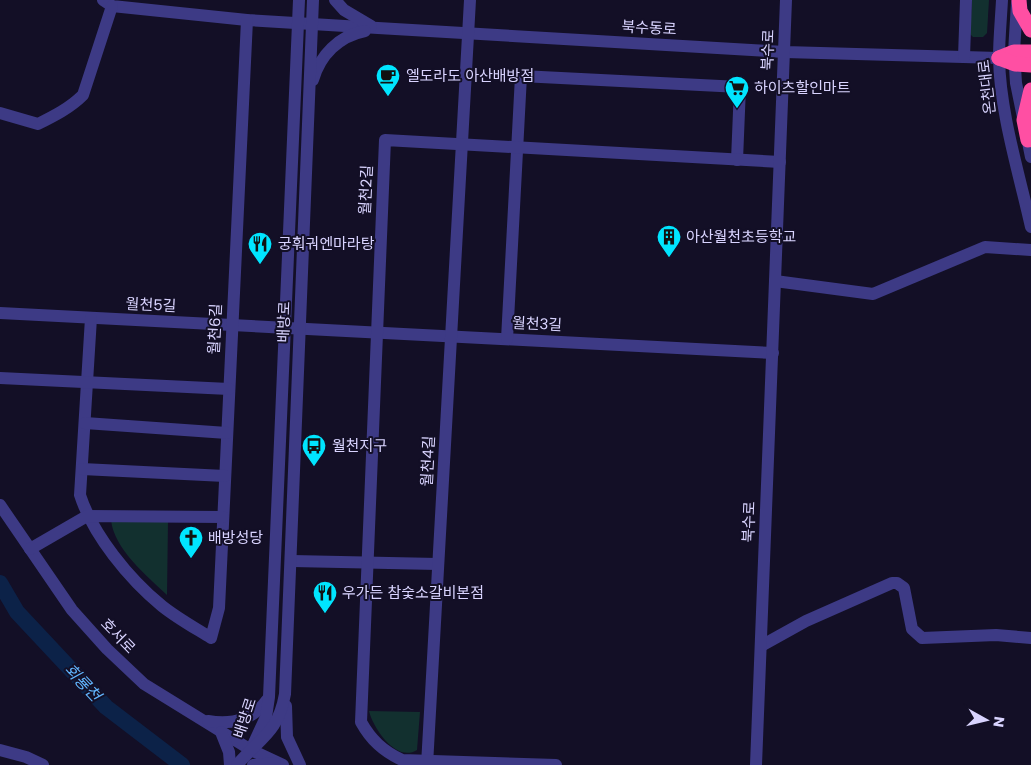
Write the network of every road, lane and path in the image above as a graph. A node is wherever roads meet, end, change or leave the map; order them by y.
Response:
1 (299, 0) edge
2 (313, 0) edge
3 (335, 0) edge
4 (470, 0) edge
5 (786, 0) edge
6 (966, 0) edge
7 (1002, 0) edge
8 (1018, 0) edge
9 (107, 3) edge
10 (247, 20) junction
11 (298, 24) junction
12 (312, 24) junction
13 (378, 28) junction
14 (1031, 30) edge
15 (468, 34) junction
16 (785, 52) junction
17 (1031, 52) edge
18 (964, 57) junction
19 (999, 58) junction
20 (1014, 58) junction
21 (1031, 64) edge
22 (1031, 90) edge
23 (309, 94) junction
24 (0, 113) edge
25 (1028, 140) junction
26 (462, 144) junction
27 (516, 148) junction
28 (1031, 157) edge
29 (737, 160) junction
30 (780, 162) junction
31 (1031, 228) edge
32 (1031, 250) edge
33 (775, 280) junction
34 (0, 313) edge
35 (91, 318) junction
36 (232, 325) junction
37 (286, 328) junction
38 (300, 329) junction
39 (376, 332) junction
40 (451, 336) junction
41 (506, 339) junction
42 (772, 353) junction
43 (0, 378) edge
44 (86, 381) junction
45 (229, 389) junction
46 (85, 423) junction
47 (227, 433) junction
48 (82, 469) junction
49 (224, 476) junction
50 (0, 505) edge
51 (87, 516) junction
52 (222, 517) junction
53 (30, 549) junction
54 (292, 562) junction
55 (366, 563) junction
56 (438, 564) junction
57 (1031, 638) edge
58 (761, 646) junction
59 (285, 691) junction
60 (268, 698) junction
61 (201, 720) junction
62 (221, 732) junction
63 (0, 750) edge
64 (250, 750) junction
65 (427, 763) edge
66 (280, 764) edge
67 (42, 765) edge
68 (230, 765) edge
69 (237, 765) edge
70 (253, 765) edge
71 (300, 765) edge
72 (556, 765) edge
73 (756, 765) edge

1 - 11 street, 배방로
2 - 12 street, 배방로
3 - 13 street
4 - 15 street, 월천4길
5 - 16 street, 북수로
6 - 18 street
7 - 19 street, 온천대로
8 - 14 highway
8 - 20 street, 온천대로
9 - 10 street, 북수동로
9 - 24 street
10 - 11 street, 북수동로
10 - 36 street, 월천6길
11 - 12 street, 북수동로
11 - 37 street, 배방로
12 - 13 street, 북수동로
12 - 23 street, 배방로
13 - 15 street, 북수동로
13 - 23 street
15 - 16 street, 북수동로
15 - 26 street, 월천4길
16 - 18 street, 북수동로
16 - 30 street, 북수로
17 - 20 highway
18 - 19 street, 북수동로
19 - 20 highway
19 - 31 street, 온천대로
20 - 21 highway
20 - 25 street, 온천대로
22 - 25 highway
23 - 38 street, 배방로
25 - 28 street, 온천대로
26 - 27 street, 월천2길
26 - 39 street, 월천2길
26 - 40 street, 월천4길
27 - 29 street, 월천2길
27 - 29 street
27 - 41 street
29 - 30 street, 월천2길
30 - 33 street, 북수로
32 - 33 street
33 - 42 street, 북수로
34 - 35 street, 월천5길
35 - 36 street, 월천5길
35 - 44 street
36 - 37 street, 월천5길
36 - 45 street, 월천6길
37 - 38 street, 월천5길
37 - 60 street, 배방로
38 - 39 street, 월천3길
38 - 54 street, 배방로
39 - 40 street, 월천3길
39 - 55 street, 월천2길
40 - 41 street, 월천3길
40 - 56 street, 월천4길
41 - 42 street, 월천3길
42 - 58 street, 북수로
43 - 44 street
44 - 45 street
44 - 46 street
45 - 47 street, 월천6길
46 - 47 street
46 - 48 street
47 - 49 street, 월천6길
48 - 49 street
48 - 51 street
49 - 52 street, 월천6길
50 - 53 street, 호서로
51 - 52 street
51 - 52 street, 월천6길
51 - 53 street
53 - 61 street, 호서로
54 - 55 street
54 - 59 street, 배방로
55 - 56 street
55 - 65 street, 월천2길
56 - 65 street, 월천4길
57 - 58 street
58 - 73 street, 북수로
59 - 64 street, 배방로
59 - 71 street
60 - 61 street
60 - 64 street, 배방로
61 - 62 street, 호서로
62 - 64 street, 호서로
62 - 68 street
63 - 67 street
64 - 66 street, 호서로
64 - 69 street
65 - 72 street
66 - 70 street

